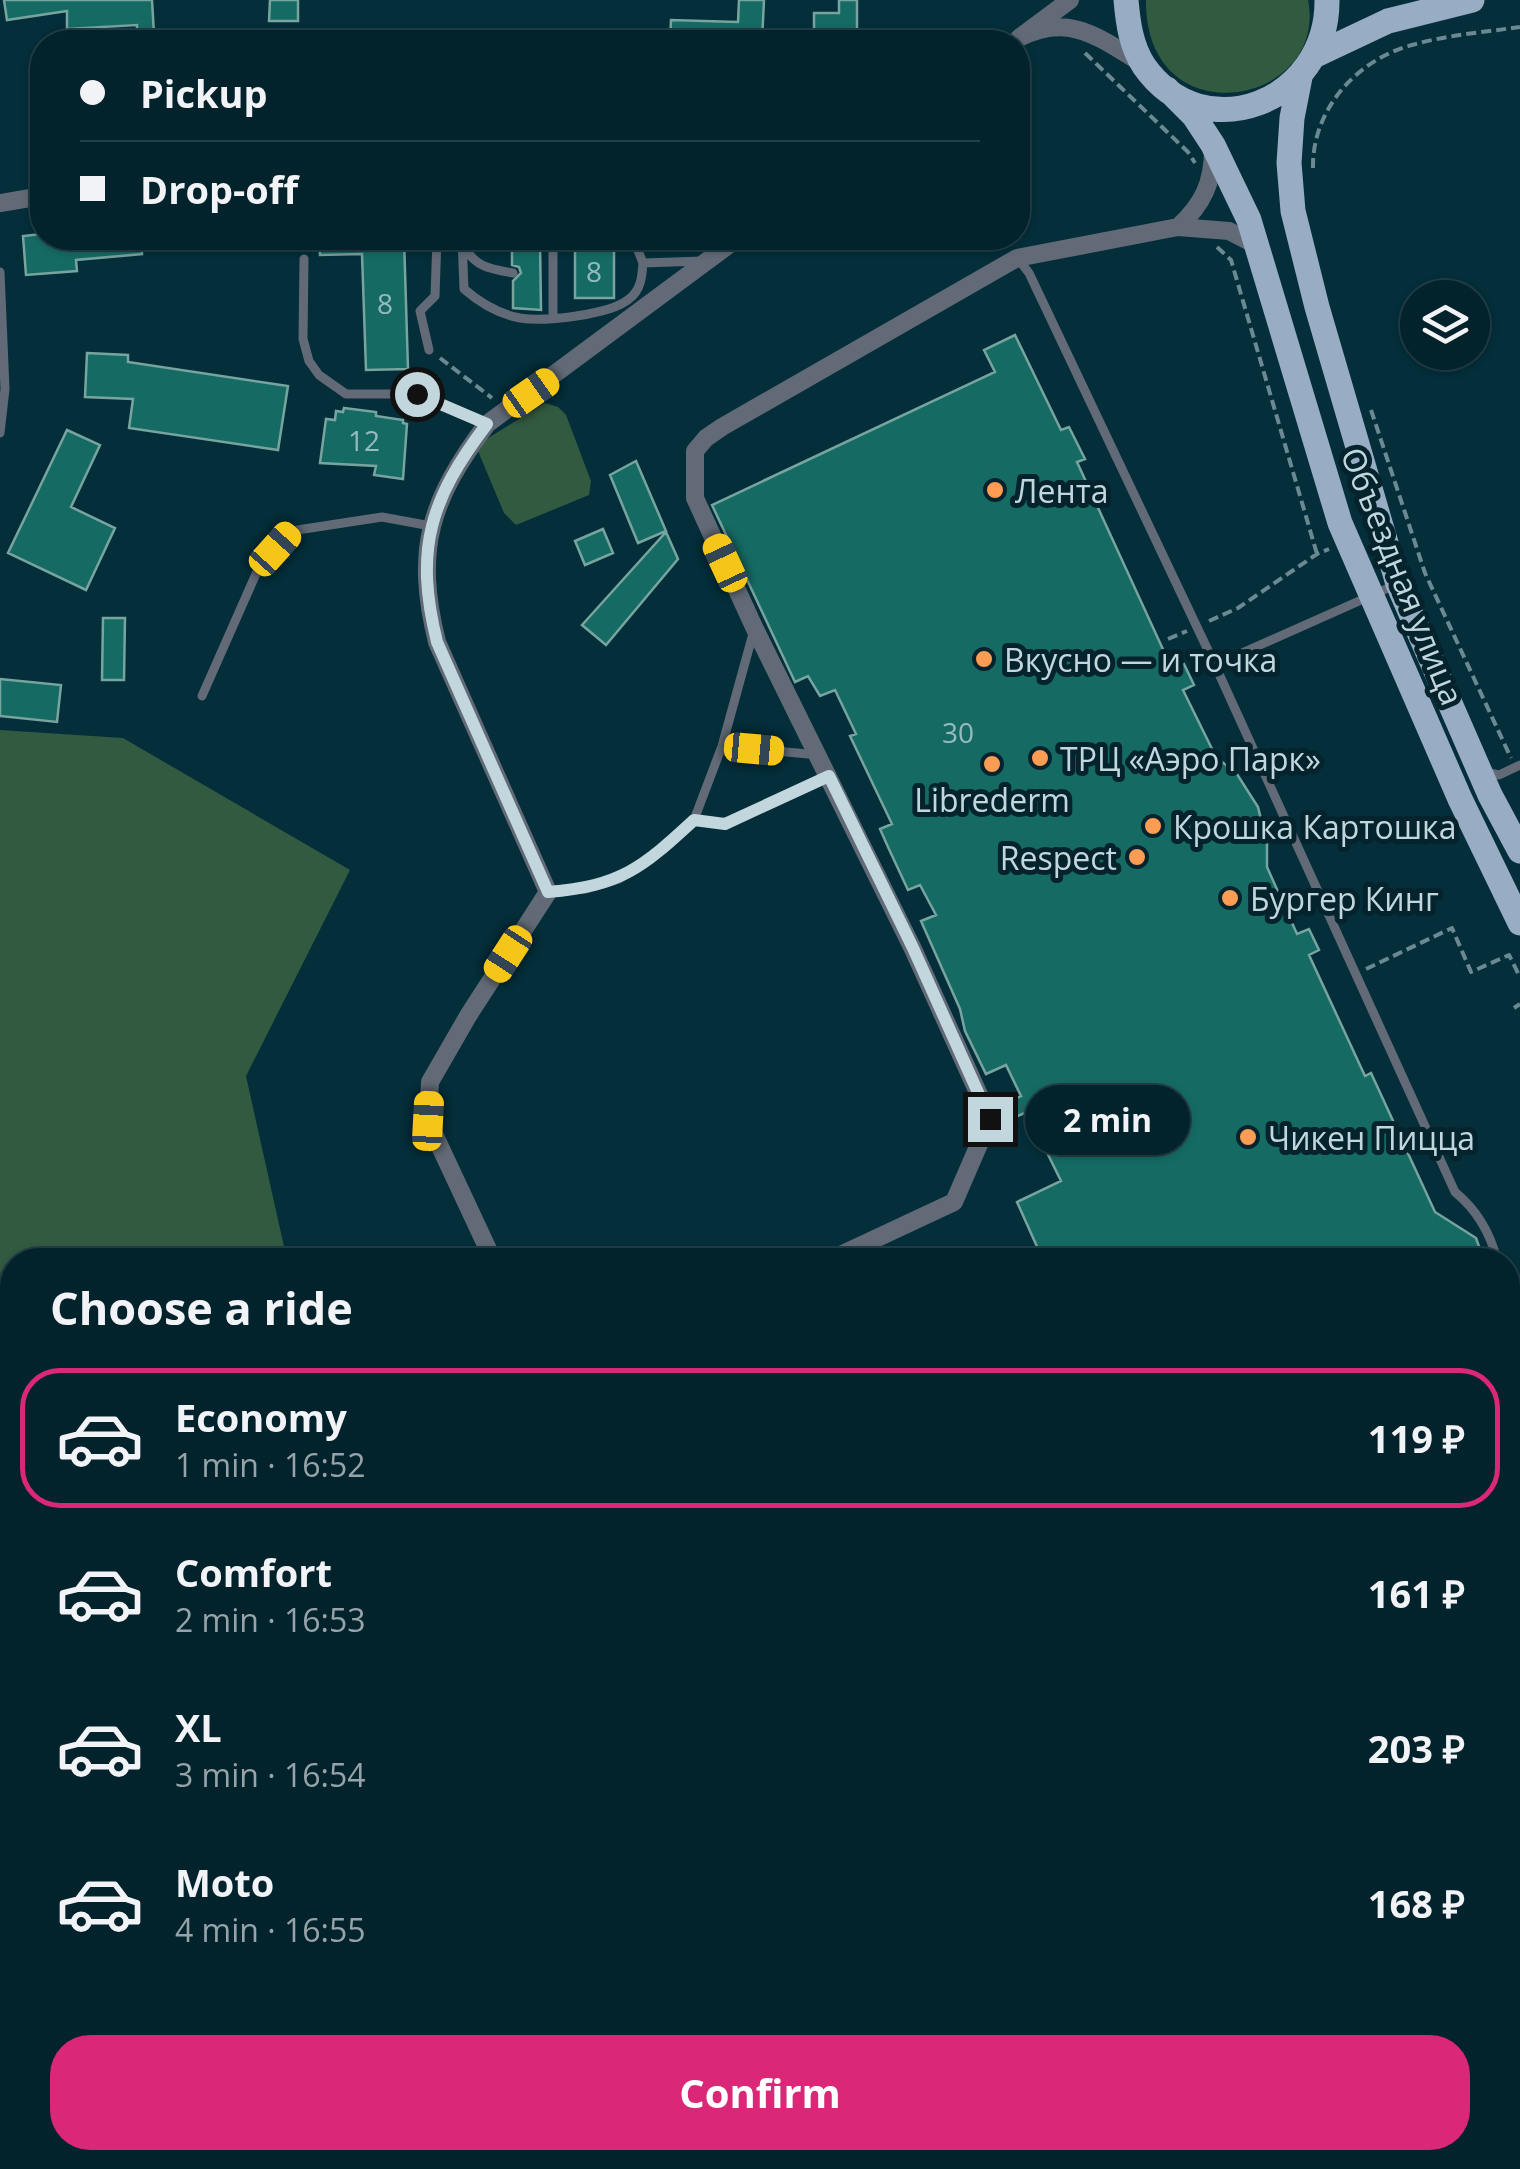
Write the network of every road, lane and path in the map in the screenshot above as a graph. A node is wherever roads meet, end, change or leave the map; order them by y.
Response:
1 (1070, 0) edge
2 (1126, 0) edge
3 (1327, 0) edge
4 (1472, 0) edge
5 (1520, 26) edge
6 (1030, 30) edge
7 (1030, 34) edge
8 (1074, 42) dead end
9 (1316, 55) junction
10 (1144, 66) junction
11 (1300, 77) junction
12 (1167, 89) junction
13 (1213, 145) junction
14 (1313, 169) dead end
15 (1197, 170) dead end
16 (30, 198) edge
17 (0, 202) edge
18 (1178, 227) junction
19 (1207, 243) dead end
20 (1256, 244) junction
21 (437, 250) edge
22 (462, 250) edge
23 (467, 250) edge
24 (553, 250) edge
25 (638, 250) edge
26 (721, 250) edge
27 (1017, 258) junction
28 (304, 259) dead end
29 (706, 260) junction
30 (643, 264) junction
31 (0, 272) edge
32 (512, 273) dead end
33 (540, 273) dead end
34 (553, 273) junction
35 (553, 318) junction
36 (429, 350) joint
37 (508, 410) junction
38 (1372, 411) dead end
39 (487, 424) junction
40 (0, 433) edge
41 (432, 526) junction
42 (1398, 584) junction
43 (1372, 594) junction
44 (754, 627) junction
45 (1196, 627) junction
46 (1168, 639) dead end
47 (1215, 665) junction
48 (202, 696) dead end
49 (722, 746) junction
50 (818, 756) junction
51 (1518, 766) edge
52 (1480, 771) junction
53 (829, 776) junction
54 (694, 820) junction
55 (1520, 851) edge
56 (548, 892) junction
57 (1520, 923) edge
58 (1356, 974) junction
59 (1520, 977) edge
60 (1520, 1004) edge
61 (1514, 1008) dead end
62 (487, 1248) edge
63 (856, 1248) edge
64 (1494, 1248) edge

1 - 6 street
2 - 10 main road
3 - 9 main road
4 - 9 main road
5 - 14 path
7 - 10 street
8 - 15 path
9 - 11 main road
10 - 12 main road, Объездная улица
11 - 12 main road
11 - 42 main road, Объездная улица
12 - 13 main road, Объездная улица
13 - 18 street
13 - 20 main road, Объездная улица
16 - 17 street
18 - 20 street
18 - 27 street
19 - 45 path
20 - 43 main road, Объездная улица
21 - 36 lane
22 - 35 lane
23 - 32 lane
24 - 34 lane
25 - 30 lane
26 - 29 street
27 - 44 street
27 - 45 lane
28 - 39 lane
29 - 30 lane
29 - 37 street
30 - 35 lane
31 - 40 lane
33 - 34 lane
34 - 35 lane
36 - 37 path
37 - 39 street
38 - 51 path
39 - 41 street
41 - 48 lane
41 - 56 street
42 - 43 lane
42 - 52 main road, Объездная улица
43 - 47 lane
43 - 57 main road, Объездная улица
44 - 49 lane
44 - 50 street
45 - 46 path
45 - 47 lane
47 - 58 lane
49 - 50 lane
49 - 54 lane
50 - 53 street
51 - 52 lane
52 - 55 main road, Объездная улица
53 - 54 lane
53 - 63 street
54 - 56 lane
56 - 62 street
58 - 59 path
58 - 64 lane
60 - 61 path

